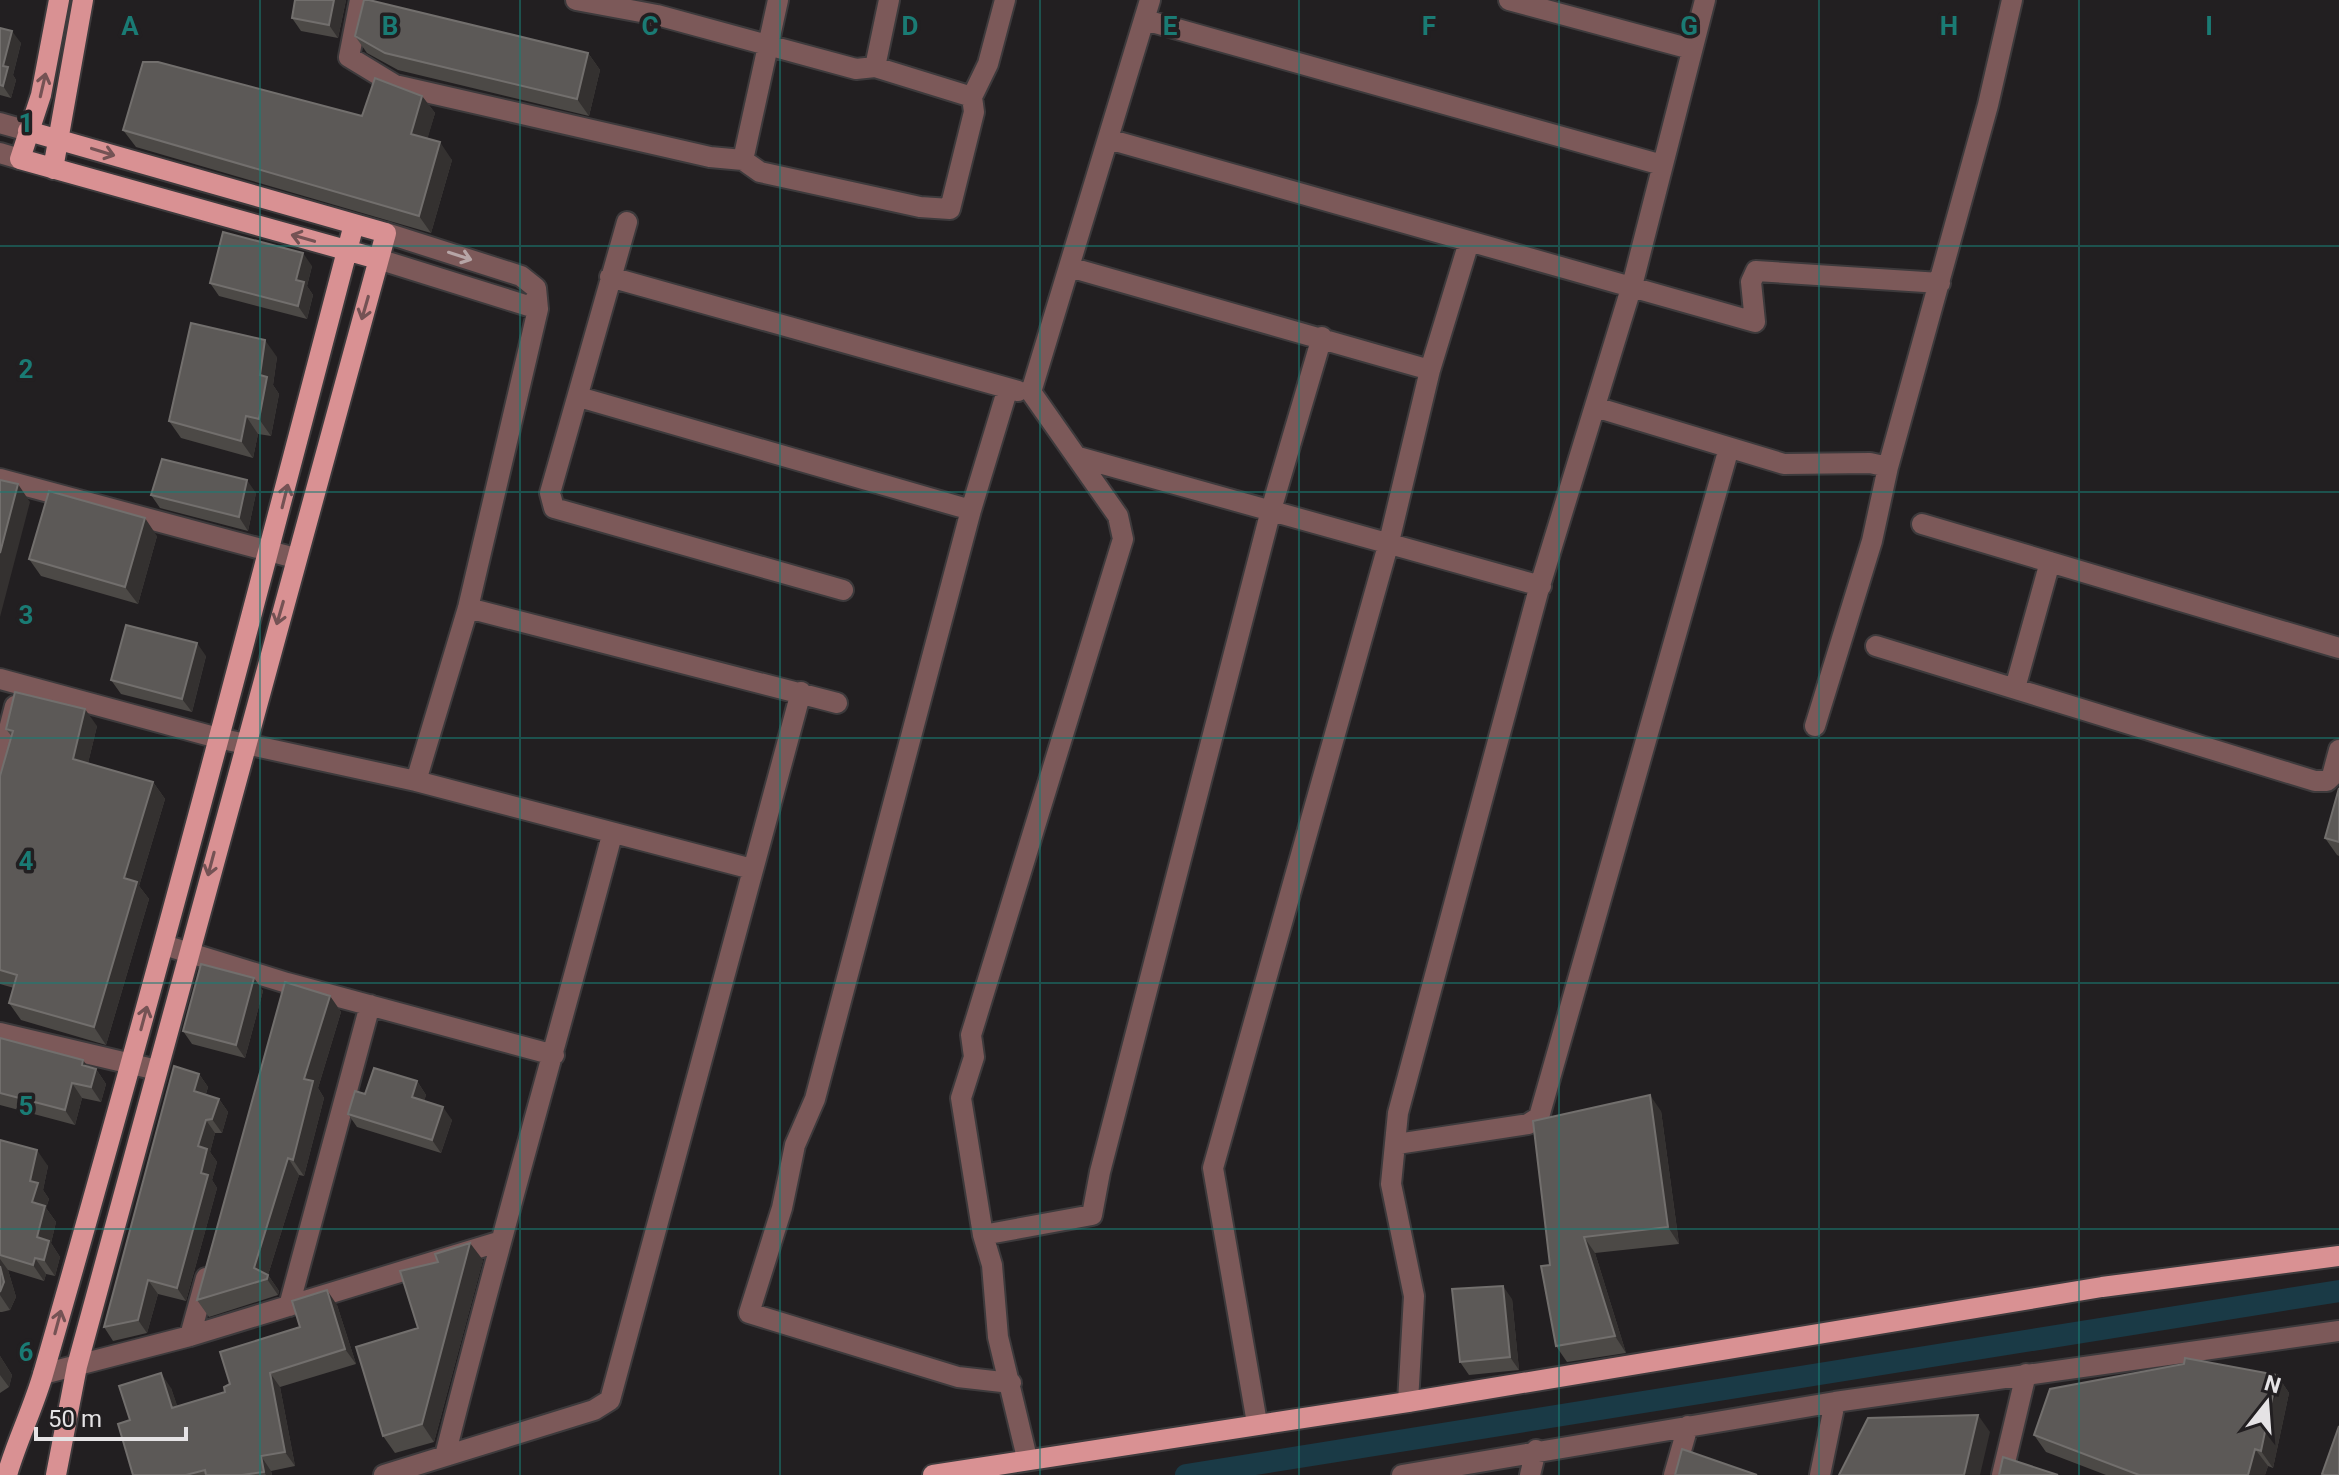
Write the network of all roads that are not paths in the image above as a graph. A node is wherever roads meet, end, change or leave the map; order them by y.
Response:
1 (59, 0) edge
2 (83, 0) edge
3 (360, 0) edge
4 (576, 0) edge
5 (778, 0) edge
6 (889, 0) edge
7 (1005, 0) edge
8 (1150, 0) edge
9 (1509, 0) edge
10 (1705, 0) edge
11 (2012, 0) edge
12 (1145, 20) junction
13 (768, 45) junction
14 (1691, 49) junction
15 (875, 67) junction
16 (972, 97) junction
17 (0, 123) edge
18 (28, 131) junction
19 (61, 139) junction
20 (1108, 139) junction
21 (10, 156) edge
22 (743, 160) junction
23 (1662, 165) junction
24 (53, 169) junction
25 (627, 222) dead end
26 (354, 224) junction
27 (386, 233) junction
28 (1469, 242) junction
29 (347, 250) junction
30 (378, 259) junction
31 (1069, 267) junction
32 (610, 277) junction
33 (1940, 283) junction
34 (1632, 285) junction
35 (538, 309) junction
36 (1322, 337) junction
37 (1430, 370) junction
38 (1007, 391) junction
39 (1031, 392) junction
40 (579, 397) junction
41 (1595, 407) junction
42 (1729, 448) junction
43 (1078, 457) junction
44 (1888, 467) junction
45 (0, 479) edge
46 (971, 510) junction
47 (1271, 510) junction
48 (1922, 524) dead end
49 (1389, 542) junction
50 (271, 551) junction
51 (295, 558) junction
52 (2050, 562) junction
53 (1541, 586) junction
54 (843, 590) dead end
55 (468, 608) junction
56 (1876, 646) dead end
57 (2339, 648) edge
58 (10, 682) edge
59 (2015, 688) junction
60 (801, 692) junction
61 (837, 703) dead end
62 (1815, 726) dead end
63 (218, 738) junction
64 (243, 743) junction
65 (2339, 750) edge
66 (0, 764) edge
67 (416, 781) junction
68 (612, 835) junction
69 (752, 869) junction
70 (164, 945) junction
71 (188, 952) junction
72 (370, 1005) junction
73 (0, 1033) edge
74 (554, 1055) junction
75 (131, 1064) junction
76 (157, 1070) junction
77 (1397, 1144) junction
78 (983, 1235) junction
79 (498, 1242) junction
80 (2339, 1256) edge
81 (211, 1259) edge
82 (289, 1306) junction
83 (2339, 1331) edge
84 (190, 1336) junction
85 (77, 1366) junction
86 (43, 1374) junction
87 (2026, 1374) junction
88 (1011, 1383) junction
89 (1408, 1402) junction
90 (1835, 1402) junction
91 (1257, 1423) junction
92 (1688, 1426) junction
93 (7, 1448) edge
94 (1536, 1450) junction
95 (445, 1456) junction
96 (1027, 1458) junction
97 (7, 1475) edge
98 (56, 1475) edge
99 (384, 1475) edge
100 (933, 1475) edge
101 (1402, 1475) edge
102 (1530, 1475) edge
103 (1674, 1475) edge
104 (1820, 1475) edge
105 (2002, 1475) edge

18 -> 1 main road
2 - 19 main road
3 - 22 street
4 - 13 street
5 - 13 street
6 - 15 street
7 - 16 street
8 - 12 street
9 - 14 street
10 - 14 street
11 - 33 street
12 - 20 street
12 - 23 street
13 - 15 street
13 - 22 street
14 - 23 street
15 - 16 street
16 - 22 street
17 - 18 street
18 - 19 main road
18 - 21 main road
19 - 24 main road
19 -> 26 main road
20 - 28 street
20 - 31 street
21 - 24 main road
23 - 34 street
29 -> 24 main road
25 - 32 street
26 - 27 main road
26 - 29 main road
27 - 30 main road
27 -> 35 street
28 - 34 street
28 - 37 street
29 - 30 main road
50 -> 29 main road
30 - 35 street
30 -> 51 main road
31 - 36 street
31 - 39 street
32 - 38 street
32 - 40 street
33 - 34 street
33 - 44 street
34 - 41 street
35 - 55 street
36 - 37 street
36 - 47 street
37 - 49 street
38 - 39 street
38 - 46 street
39 - 43 street
40 - 46 street
40 - 54 street
41 - 42 street
41 - 53 street
42 - 44 street
42 - 77 street
43 - 47 street
43 - 78 street
44 - 62 street
45 - 50 street
46 - 88 street
47 - 49 street
47 - 78 street
48 - 52 street
49 - 53 street
49 - 91 street
50 - 51 street
50 - 63 main road
51 -> 64 main road
52 - 57 street
52 - 59 street
53 - 77 street
55 - 60 street
55 - 67 street
56 - 59 street
58 - 63 street
58 - 66 street
59 - 65 street
60 - 61 street
60 - 69 street
63 - 64 street
63 - 70 main road
64 - 67 street
64 -> 71 main road
67 - 68 street
68 - 69 street
68 - 74 street
69 - 95 street
70 - 71 street
75 -> 70 main road
71 - 72 street
71 - 76 main road
72 - 74 street
72 - 82 street
73 - 75 street
74 - 79 street
75 - 76 street
86 -> 75 main road
76 - 85 main road
77 - 89 street
78 - 88 street
79 - 82 street
79 - 95 street
80 - 89 main road
81 - 84 street
82 - 84 street
83 - 87 street
84 - 85 street
85 - 86 street
85 - 98 main road
86 - 93 main road
87 - 90 street
87 - 105 street
88 - 96 street
89 - 91 main road
90 - 92 street
90 - 104 street
91 - 96 main road
92 - 94 street
92 - 103 street
93 - 97 main road
94 - 101 street
94 - 102 street
95 - 99 street
96 - 100 main road

